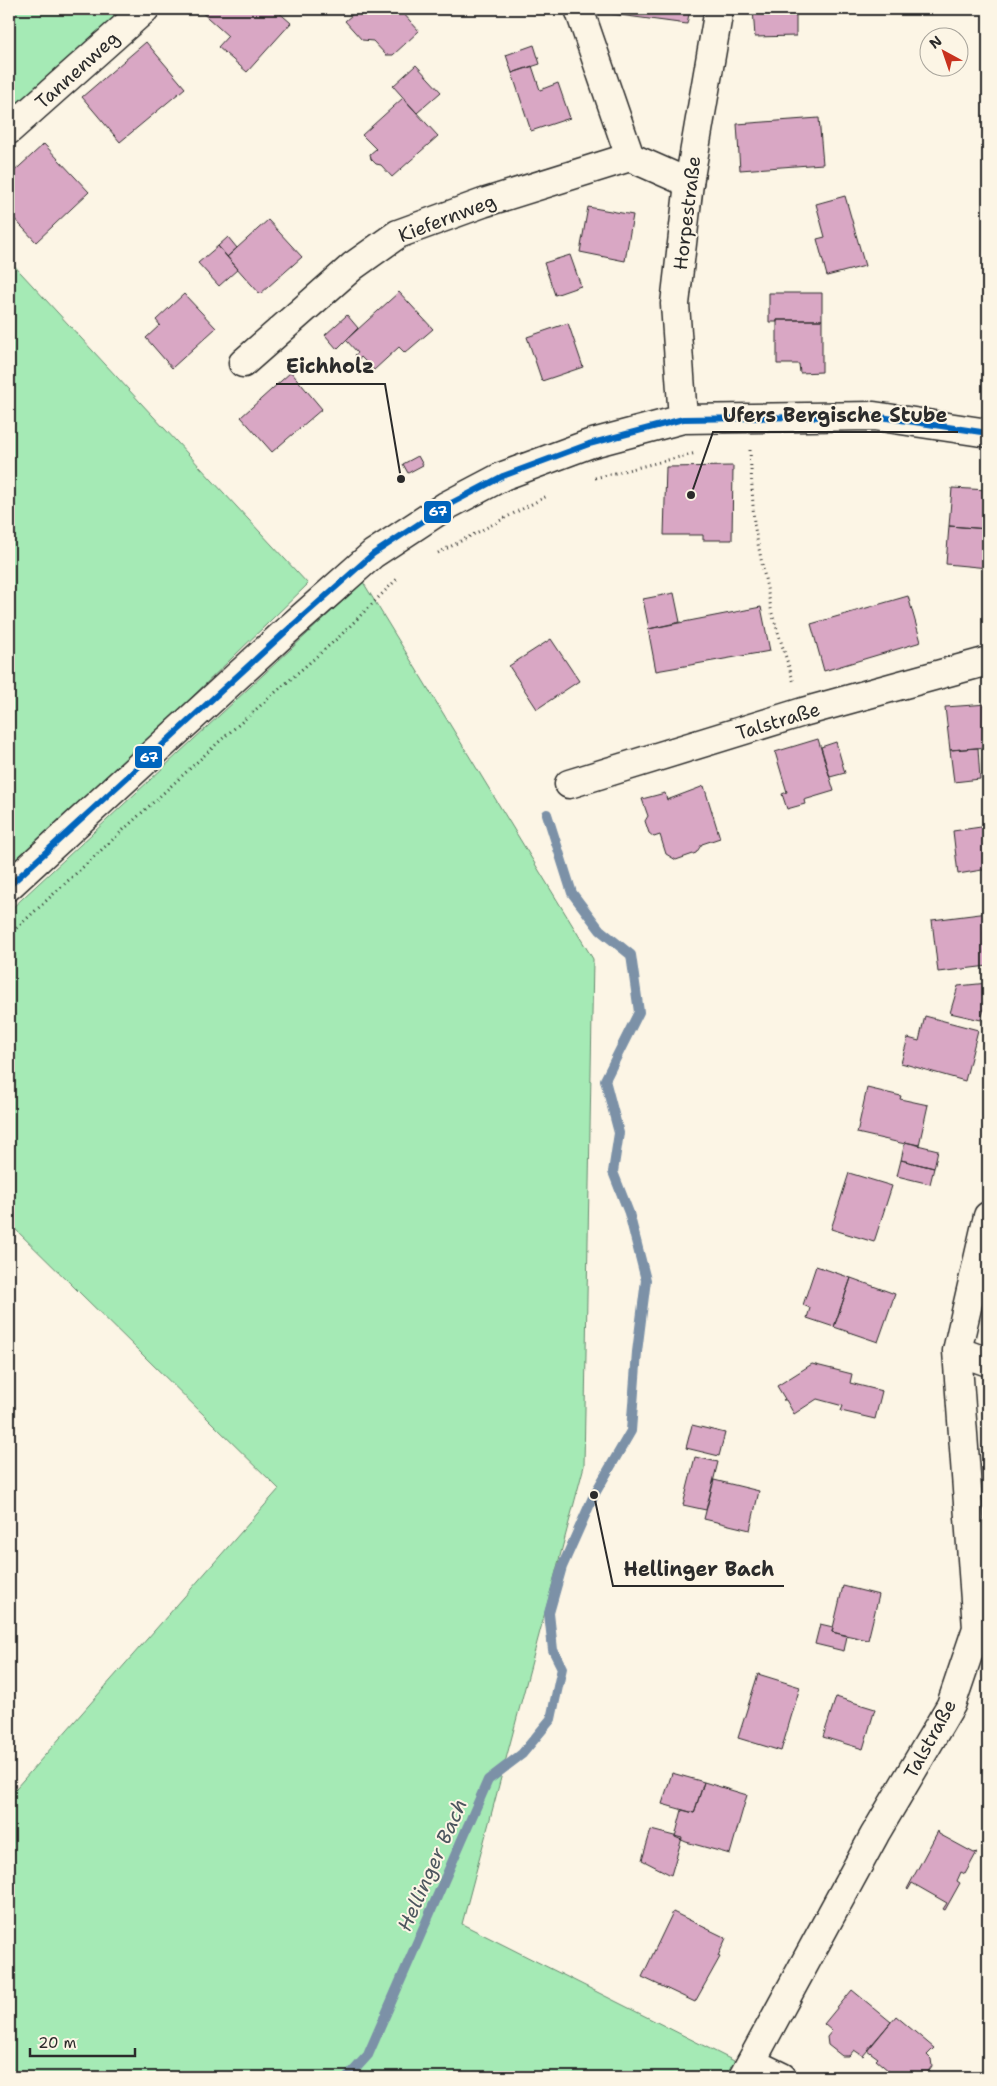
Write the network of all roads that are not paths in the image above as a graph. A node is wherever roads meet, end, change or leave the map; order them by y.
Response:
1 (145, 9) edge
2 (579, 9) edge
3 (719, 9) edge
4 (9, 130) edge
5 (630, 157) junction
6 (689, 183) junction
7 (243, 363) dead end
8 (683, 419) junction
9 (988, 433) edge
10 (988, 661) edge
11 (569, 784) dead end
12 (9, 886) edge
13 (988, 1216) edge
14 (957, 1352) junction
15 (988, 1362) edge
16 (747, 2070) edge
17 (782, 2077) edge

1 - 4 street, Tannenweg
2 - 5 street
3 - 6 street, Horpestraße
5 - 6 street
5 - 7 street, Kiefernweg
6 - 8 street, Horpestraße
8 - 9 street
8 - 12 street
10 - 11 street, Talstraße
13 - 14 street, Talstraße
14 - 15 street
14 - 16 street, Talstraße
16 - 17 street

